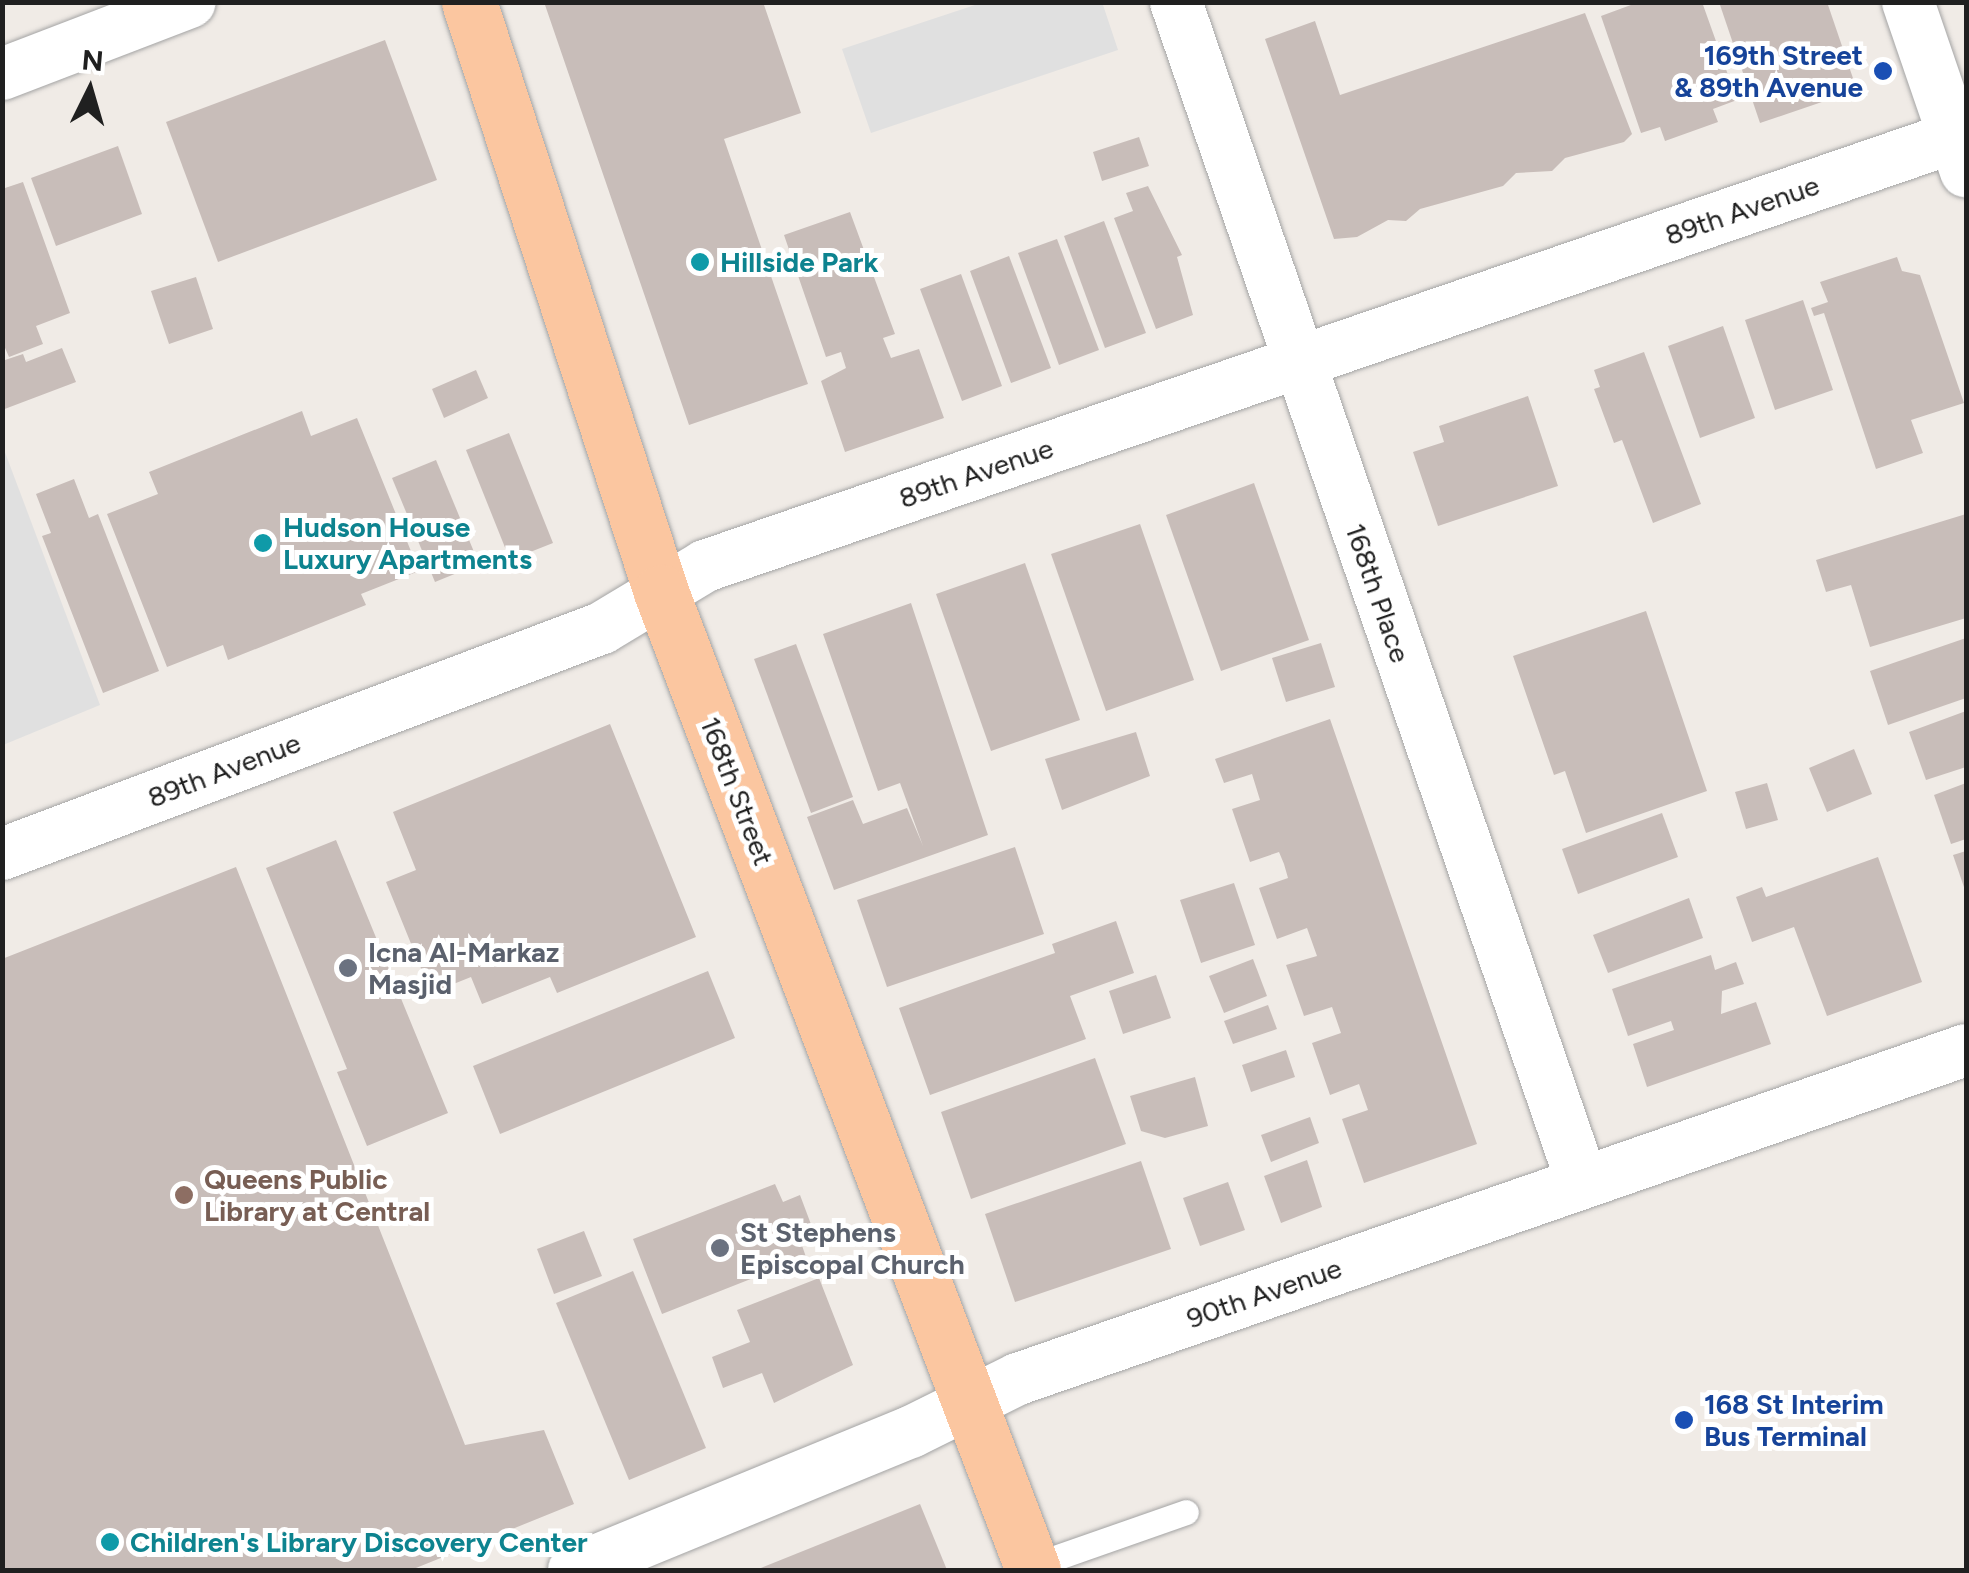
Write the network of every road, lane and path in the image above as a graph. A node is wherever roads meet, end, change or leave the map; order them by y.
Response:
1 (190, 2) edge
2 (469, 2) edge
3 (1176, 2) edge
4 (1908, 2) edge
5 (2, 74) edge
6 (1963, 147) edge
7 (1299, 362) junction
8 (661, 592) junction
9 (2, 854) edge
10 (1966, 1050) edge
11 (1582, 1182) junction
12 (970, 1402) junction
13 (1186, 1512) dead end
14 (1033, 1569) edge
15 (574, 1570) edge

1 - 5 street
2 - 8 main road, 168th Street
3 - 7 street, 168th Place
4 - 6 street
6 - 7 street, 89th Avenue
7 - 8 street, 89th Avenue
7 - 11 street, 168th Place
8 - 9 street, 89th Avenue
8 - 12 main road, 168th Street
10 - 11 street, 90th Avenue
11 - 12 street, 90th Avenue
12 - 14 main road, 168th Street
12 - 15 street, 90th Avenue
13 - 14 lane

